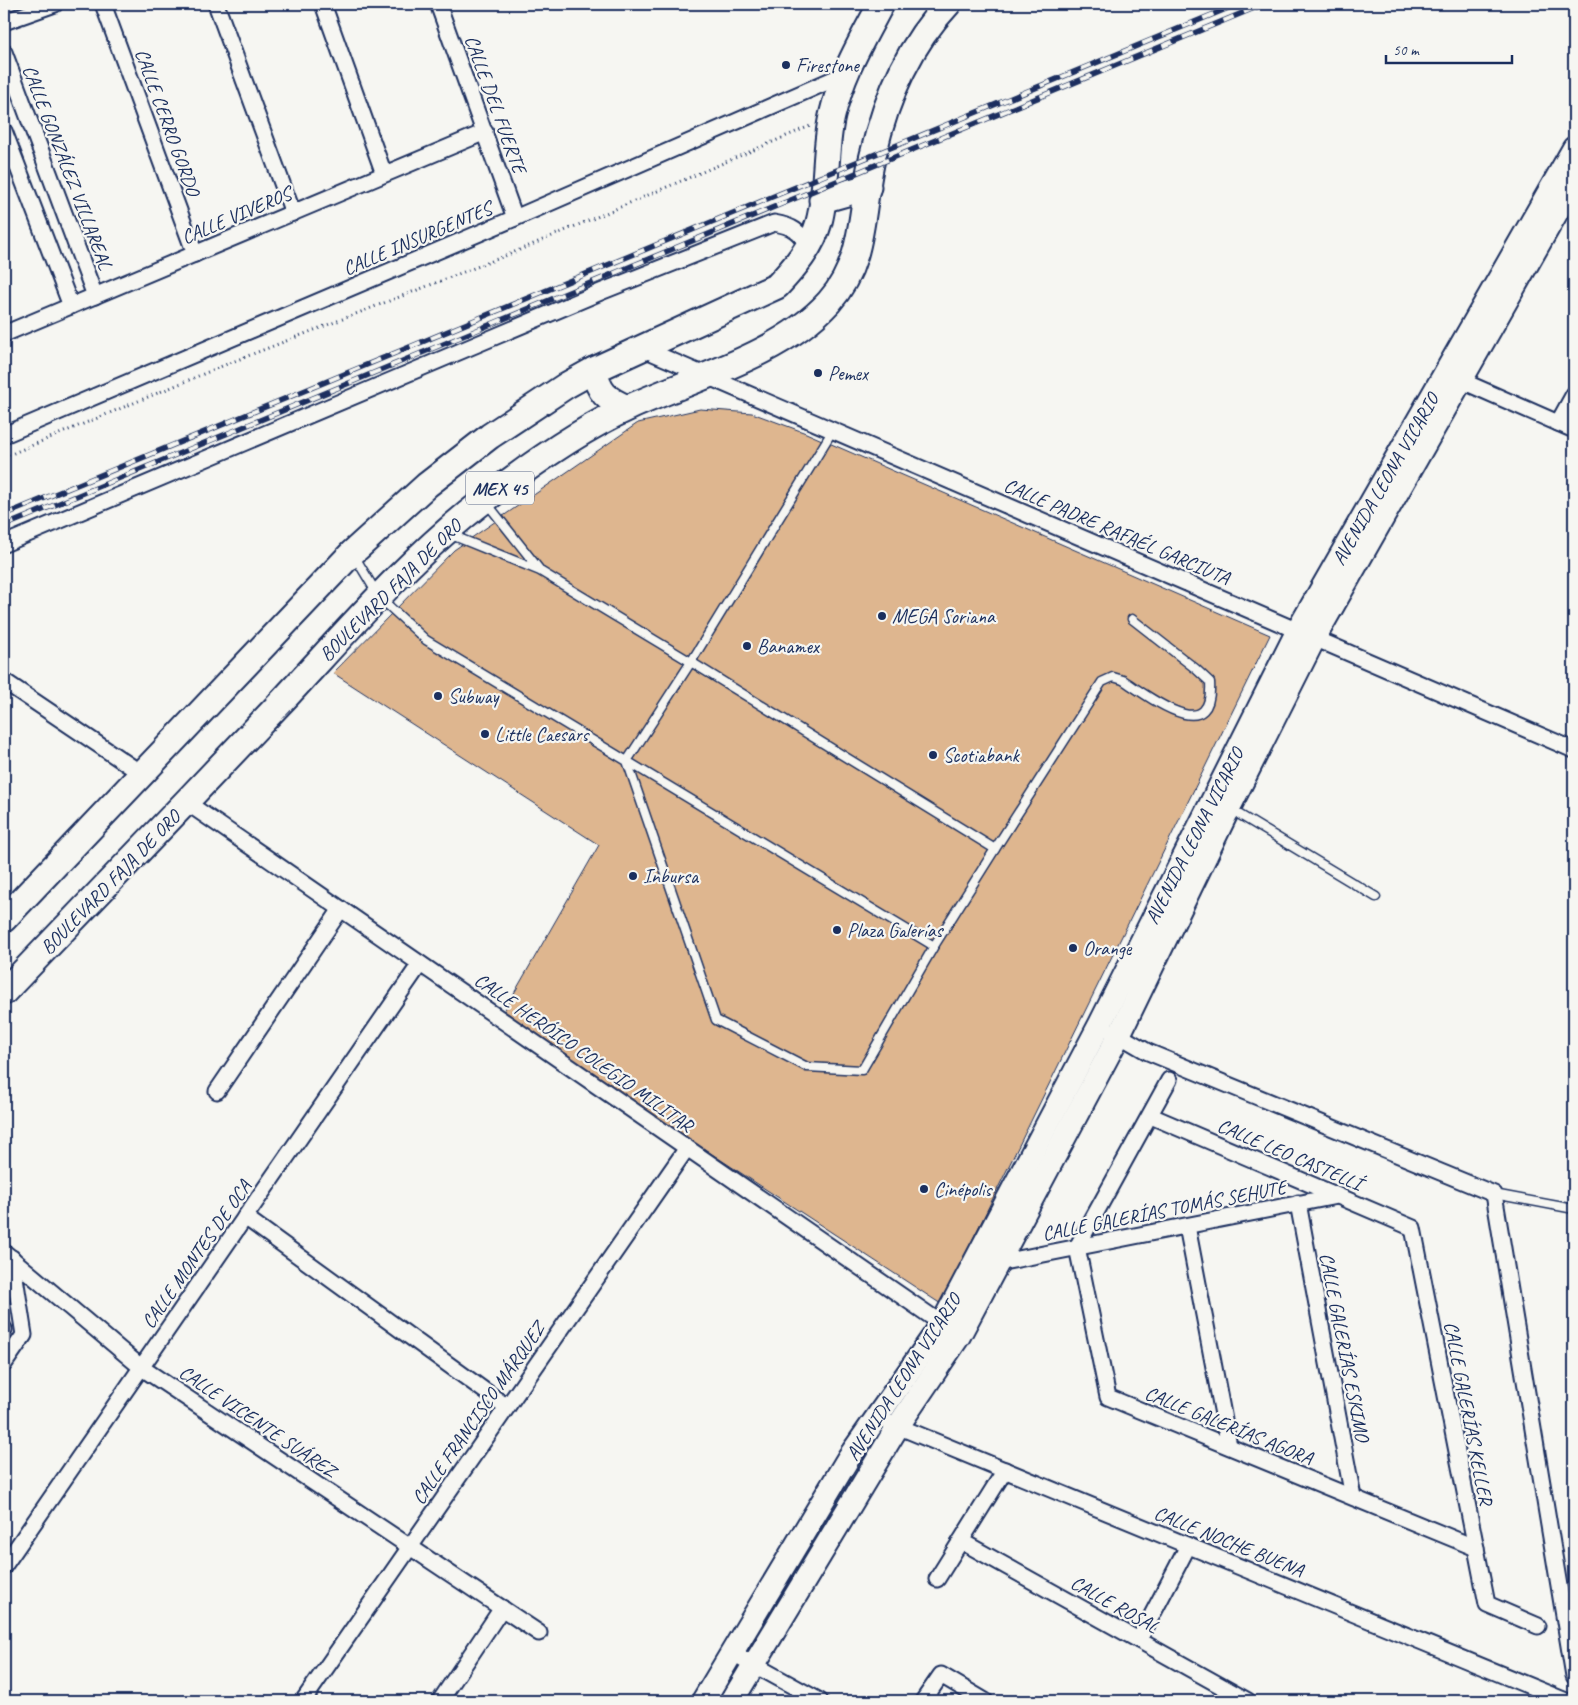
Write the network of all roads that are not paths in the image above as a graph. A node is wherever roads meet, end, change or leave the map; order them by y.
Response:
1 (55, 4) edge
2 (103, 4) edge
3 (216, 4) edge
4 (323, 4) edge
5 (438, 4) edge
6 (881, 4) edge
7 (948, 4) edge
8 (4, 22) edge
9 (4, 52) edge
10 (843, 75) junction
11 (4, 131) edge
12 (485, 132) junction
13 (1574, 148) edge
14 (384, 174) junction
15 (1574, 182) edge
16 (868, 187) junction
17 (822, 200) junction
18 (293, 213) junction
19 (515, 218) junction
20 (808, 247) junction
21 (195, 254) junction
22 (96, 296) junction
23 (71, 306) junction
24 (4, 334) edge
25 (644, 349) junction
26 (594, 370) junction
27 (706, 375) junction
28 (1453, 377) junction
29 (1574, 394) edge
30 (627, 408) junction
31 (1558, 422) junction
32 (833, 430) junction
33 (1574, 430) edge
34 (4, 435) edge
35 (484, 500) junction
36 (444, 532) junction
37 (4, 544) edge
38 (352, 553) junction
39 (540, 571) junction
40 (380, 597) junction
41 (1132, 619) dead end
42 (1307, 634) junction
43 (690, 662) junction
44 (4, 681) edge
45 (1574, 750) edge
46 (627, 761) junction
47 (142, 774) junction
48 (186, 802) junction
49 (1221, 803) junction
50 (995, 849) junction
51 (1376, 897) dead end
52 (341, 909) junction
53 (4, 919) edge
54 (934, 946) junction
55 (420, 964) junction
56 (4, 992) edge
57 (1100, 1024) junction
58 (1119, 1035) junction
59 (1169, 1080) dead end
60 (217, 1091) dead end
61 (1151, 1116) junction
62 (687, 1148) junction
63 (1494, 1194) junction
64 (1337, 1196) junction
65 (1298, 1203) junction
66 (1574, 1209) edge
67 (245, 1217) junction
68 (1187, 1226) junction
69 (1413, 1228) joint
70 (1077, 1247) junction
71 (8, 1255) edge
72 (998, 1263) junction
73 (951, 1330) junction
74 (4, 1364) edge
75 (142, 1368) junction
76 (507, 1407) junction
77 (877, 1418) junction
78 (898, 1426) junction
79 (1228, 1446) junction
80 (1005, 1470) junction
81 (1353, 1497) junction
82 (961, 1541) junction
83 (1188, 1546) junction
84 (410, 1547) junction
85 (1476, 1548) junction
86 (4, 1566) edge
87 (937, 1579) dead end
88 (502, 1608) junction
89 (1538, 1626) dead end
90 (539, 1633) dead end
91 (1139, 1640) junction
92 (731, 1652) junction
93 (754, 1664) junction
94 (1574, 1676) edge
95 (303, 1701) edge
96 (440, 1701) edge
97 (703, 1701) edge
98 (732, 1701) edge
99 (820, 1701) edge
100 (923, 1701) edge
101 (984, 1701) edge
102 (1248, 1701) edge
103 (1566, 1701) edge

1 - 8 street
2 - 21 street, CALLE CERRO GORDO
3 - 18 street
4 - 14 street
5 - 12 street, CALLE DEL FUERTE
6 - 10 main road, MEX 45
7 - 16 main road, BOULEVARD FAJA DE ORO / MEX 45
9 - 22 street, CALLE GONZÁLEZ VILLAREAL
10 - 17 main road, MEX 45
10 - 19 street, CALLE INSURGENTES
11 - 23 street
12 - 14 street, CALLE VIVEROS
12 - 19 street, CALLE DEL FUERTE
13 - 28 street, AVENIDA LEONA VICARIO
14 - 18 street, CALLE VIVEROS
15 - 28 street, AVENIDA LEONA VICARIO
16 - 17 main road
16 - 27 main road, BOULEVARD FAJA DE ORO / MEX 45
17 - 20 main road, MEX 45
18 - 21 street, CALLE VIVEROS
19 - 34 street, CALLE INSURGENTES
20 - 25 main road, MEX 45
20 - 37 street
21 - 22 street, CALLE VIVEROS
22 - 23 street, CALLE VIVEROS
23 - 24 street, CALLE VIVEROS
25 - 26 main road, MEX 45
25 - 27 street, CALLE PADRE RAFAÉL GARCIUTA
26 - 30 main road
26 - 38 main road, MEX 45
27 - 30 main road, BOULEVARD FAJA DE ORO / MEX 45
27 - 32 street, CALLE PADRE RAFAÉL GARCIUTA
28 - 31 street
28 - 42 street, AVENIDA LEONA VICARIO
29 - 31 street
30 - 35 main road, BOULEVARD FAJA DE ORO / MEX 45
31 - 33 street
32 - 42 street, CALLE PADRE RAFAÉL GARCIUTA
32 - 43 lane
35 - 36 main road, BOULEVARD FAJA DE ORO / MEX 45
35 - 39 lane
36 - 39 lane
36 - 40 main road, BOULEVARD FAJA DE ORO / MEX 45
38 - 40 lane
38 - 47 main road, MEX 45
39 - 43 lane
40 - 46 lane
40 - 48 main road, BOULEVARD FAJA DE ORO / MEX 45
41 - 50 lane
42 - 45 street, CALLE PADRE RAFAÉL GARCIUTA
42 - 49 street, AVENIDA LEONA VICARIO
43 - 46 lane
43 - 50 lane
44 - 47 street
46 - 54 lane
46 - 54 lane
47 - 53 main road, MEX 45
48 - 52 street, CALLE HERÓICO COLEGIO MILITAR
48 - 56 main road, BOULEVARD FAJA DE ORO / MEX 45
49 - 51 lane
49 - 57 street, AVENIDA LEONA VICARIO
49 - 58 street, AVENIDA LEONA VICARIO
50 - 54 lane
52 - 55 street, CALLE HERÓICO COLEGIO MILITAR
52 - 60 street
55 - 62 street, CALLE HERÓICO COLEGIO MILITAR
55 - 67 street, CALLE MONTES DE OCA
57 - 58 street
57 - 73 street, AVENIDA LEONA VICARIO
58 - 63 street
58 - 72 street, AVENIDA LEONA VICARIO
59 - 61 street
61 - 64 street, CALLE LEO CASTELLÍ
61 - 70 street
62 - 73 street, CALLE HERÓICO COLEGIO MILITAR
62 - 76 street, CALLE FRANCISCO MÁRQUEZ
63 - 66 lane
63 - 94 street
64 - 65 street, CALLE GALERÍAS TOMÁS SEHUTE
64 - 69 street, CALLE LEO CASTELLÍ
65 - 68 street, CALLE GALERÍAS TOMÁS SEHUTE
65 - 81 street, CALLE GALERÍAS ESKIMO
67 - 75 street, CALLE MONTES DE OCA
67 - 76 street
68 - 70 street, CALLE GALERÍAS TOMÁS SEHUTE
68 - 79 street
69 - 85 street, CALLE GALERÍAS KELLER
70 - 72 street, CALLE GALERÍAS TOMÁS SEHUTE
70 - 79 street, CALLE GALERÍAS AGORA
71 - 74 street
71 - 75 street, CALLE VICENTE SUÁREZ
72 - 73 street, AVENIDA LEONA VICARIO
73 - 77 street, AVENIDA LEONA VICARIO
73 - 78 street, AVENIDA LEONA VICARIO
75 - 84 street, CALLE VICENTE SUÁREZ
75 - 86 street, CALLE MONTES DE OCA
76 - 84 street, CALLE FRANCISCO MÁRQUEZ
77 - 78 street, CALLE NOCHE BUENA
77 - 92 street, AVENIDA LEONA VICARIO
78 - 80 street, CALLE NOCHE BUENA
78 - 93 street, AVENIDA LEONA VICARIO
79 - 81 street, CALLE GALERÍAS AGORA
80 - 82 street
80 - 83 street, CALLE NOCHE BUENA
81 - 85 street, CALLE GALERÍAS AGORA
82 - 87 street
82 - 91 street, CALLE ROSAL
83 - 91 street
83 - 103 street, CALLE NOCHE BUENA
84 - 88 street, CALLE VICENTE SUÁREZ
84 - 95 street, CALLE FRANCISCO MÁRQUEZ
85 - 89 street, CALLE GALERÍAS KELLER
88 - 90 street, CALLE VICENTE SUÁREZ
88 - 96 street
91 - 102 street, CALLE ROSAL
92 - 93 street
92 - 97 street, AVENIDA LEONA VICARIO
93 - 98 street, AVENIDA LEONA VICARIO
93 - 99 street
100 - 101 street

